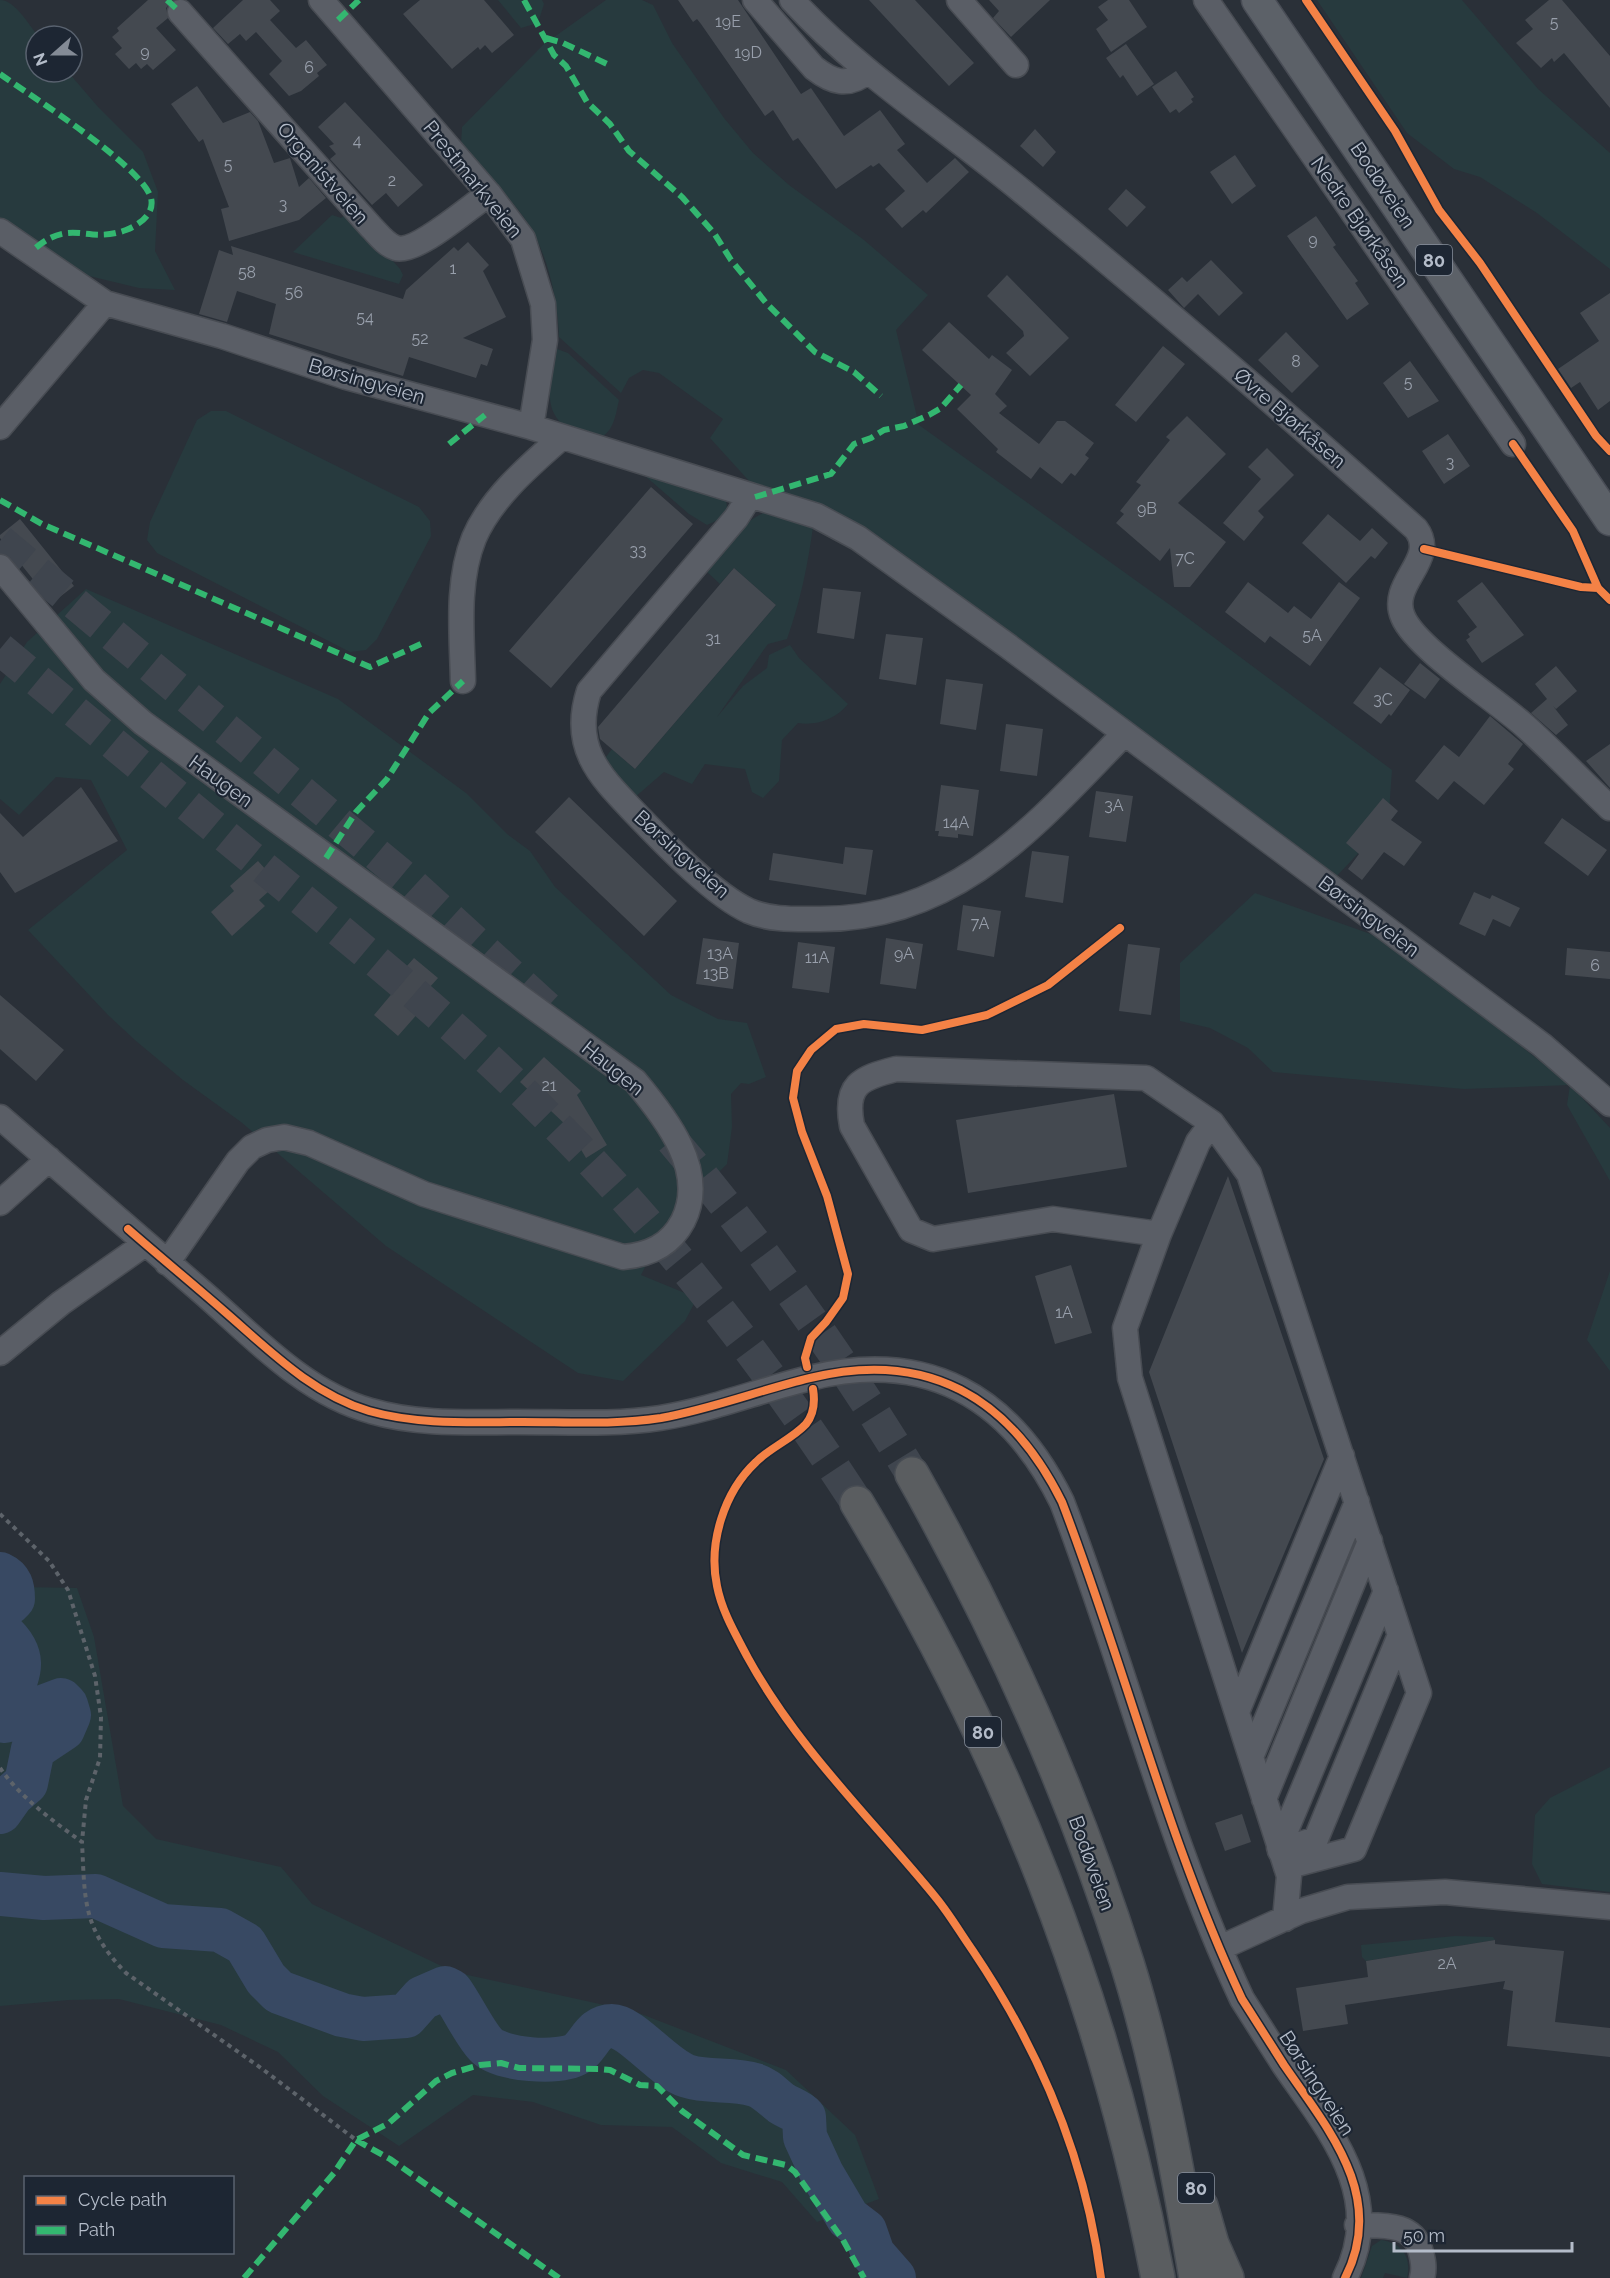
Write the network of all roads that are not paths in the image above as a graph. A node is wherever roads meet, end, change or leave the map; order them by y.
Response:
1 (321, 0) edge
2 (755, 0) edge
3 (792, 0) edge
4 (1206, 0) edge
5 (1257, 0) edge
6 (963, 1) edge
7 (180, 12) dead end
8 (1016, 65) dead end
9 (868, 71) junction
10 (489, 194) junction
11 (0, 231) edge
12 (105, 303) junction
13 (0, 427) edge
14 (531, 427) junction
15 (562, 437) junction
16 (1514, 444) dead end
17 (750, 496) junction
18 (1610, 520) edge
19 (0, 567) edge
20 (463, 681) dead end
21 (1124, 734) junction
22 (1610, 808) edge
23 (1610, 1104) edge
24 (0, 1117) edge
25 (1212, 1123) junction
26 (49, 1159) junction
27 (0, 1203) edge
28 (1159, 1234) junction
29 (137, 1236) junction
30 (167, 1263) junction
31 (0, 1353) edge
32 (1342, 1456) junction
33 (912, 1474) tunnel mouth
34 (1357, 1502) junction
35 (857, 1503) tunnel mouth
36 (1370, 1541) junction
37 (1386, 1591) junction
38 (1400, 1635) junction
39 (1237, 1712) junction
40 (1251, 1757) junction
41 (1264, 1799) junction
42 (1282, 1855) junction
43 (1610, 1907) edge
44 (1285, 1918) junction
45 (1220, 1948) junction
46 (1162, 2099) junction
47 (1358, 2225) junction
48 (1158, 2278) edge
49 (1196, 2278) edge
50 (1227, 2278) edge
51 (1344, 2278) edge
52 (1422, 2278) edge

1 - 10 street, Prestmarkveien
2 - 9 street
3 - 9 street, Øvre Bjørkåsen
4 - 16 street, Nedre Bjørkåsen
5 - 18 main road, Bodøveien / 80
6 - 8 street
7 - 10 street, Organistveien
9 - 22 street, Øvre Bjørkåsen
10 - 14 street, Prestmarkveien
11 - 12 street, Børsingveien
12 - 13 street
12 - 14 street, Børsingveien
14 - 15 street, Børsingveien
15 - 17 street, Børsingveien
15 - 20 street
17 - 21 street, Børsingveien
17 - 21 street, Børsingveien
19 - 30 street, Haugen
21 - 23 street, Børsingveien
24 - 26 street, Børsingveien
25 - 28 street
25 - 28 street
25 - 32 street
26 - 27 street
26 - 29 street, Børsingveien
28 - 39 street
29 - 30 street, Børsingveien
29 - 31 street
30 - 45 street, Børsingveien
32 - 34 street
32 - 39 street
33 - 46 highway, Bodøveien / 80
34 - 36 street
34 - 40 street
35 - 48 highway, 80
36 - 37 street
36 - 41 street
37 - 38 street
37 - 42 street
38 - 42 street
38 - 42 street
39 - 40 street
40 - 41 street
41 - 42 street
42 - 44 street
43 - 44 street
44 - 45 street
45 - 47 street, Børsingveien
46 - 49 highway, Bodøveien / 80
46 - 50 highway, 80
47 - 51 street, Børsingveien
47 - 52 street

